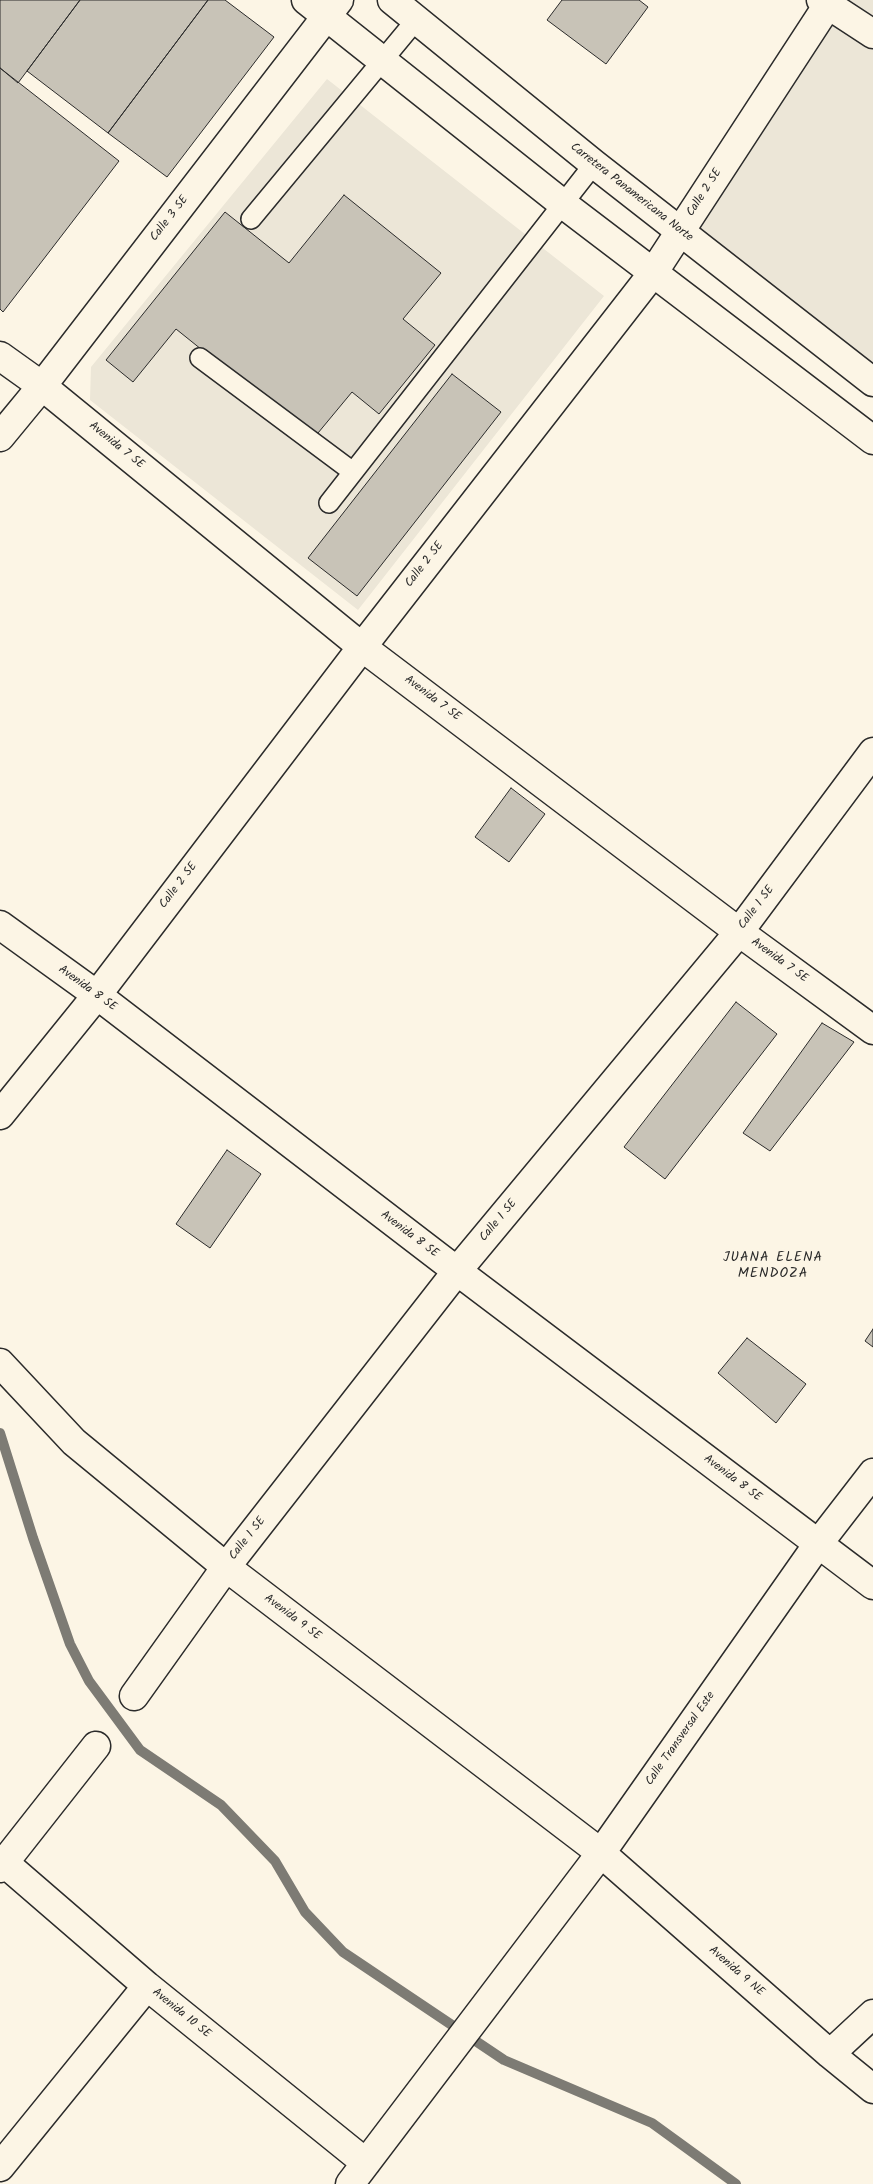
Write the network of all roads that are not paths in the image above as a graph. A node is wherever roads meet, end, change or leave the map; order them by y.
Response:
1 (392, 0) edge
2 (827, 2) edge
3 (324, 6) edge
4 (416, 20) junction
5 (873, 34) edge
6 (382, 60) junction
7 (594, 164) junction
8 (563, 204) junction
9 (250, 219) dead end
10 (680, 232) junction
11 (653, 273) junction
12 (0, 356) edge
13 (200, 358) dead end
14 (873, 382) edge
15 (42, 386) junction
16 (0, 437) edge
17 (873, 440) edge
18 (353, 472) junction
19 (329, 503) dead end
20 (362, 646) junction
21 (873, 752) edge
22 (0, 925) edge
23 (739, 932) junction
24 (97, 995) junction
25 (873, 1030) edge
26 (0, 1115) edge
27 (457, 1271) junction
28 (0, 1363) edge
29 (873, 1473) edge
30 (818, 1544) junction
31 (226, 1567) junction
32 (873, 1585) edge
33 (134, 1696) dead end
34 (96, 1746) dead end
35 (600, 1853) junction
36 (1, 1863) edge
37 (146, 1986) junction
38 (873, 2014) edge
39 (830, 2054) junction
40 (873, 2089) edge
41 (0, 2167) edge
42 (358, 2174) edge

1 - 4 main road, Carretera Panamericana Norte
2 - 5 main road
2 - 10 main road, Calle 2 SE
3 - 6 main road
3 - 15 main road, Calle 3 SE
4 - 6 lane
4 - 7 main road, Carretera Panamericana Norte
6 - 8 main road
6 - 9 lane
7 - 8 lane
7 - 10 main road, Carretera Panamericana Norte
8 - 11 main road
8 - 18 lane
10 - 11 main road, Calle 2 SE
10 - 14 main road, Carretera Panamericana Norte
11 - 17 main road
11 - 20 main road, Calle 2 SE
12 - 15 main road, Avenida 7 SE
13 - 18 lane
15 - 16 main road, Calle 3 SE
15 - 20 main road, Avenida 7 SE
18 - 19 lane
20 - 23 main road, Avenida 7 SE
20 - 24 main road, Calle 2 SE
21 - 23 main road, Calle 1 SE
22 - 24 main road, Avenida 8 SE
23 - 25 main road, Avenida 7 SE
23 - 27 main road, Calle 1 SE
24 - 26 main road, Calle 2 SE
24 - 27 main road, Avenida 8 SE
27 - 30 main road, Avenida 8 SE
27 - 31 main road, Calle 1 SE
28 - 31 main road, Avenida 9 SE
29 - 30 main road, Calle Transversal Este
30 - 32 main road, Avenida 8 SE
30 - 35 main road, Calle Transversal Este
31 - 33 main road, Calle 1 SE
31 - 35 main road, Avenida 9 SE
34 - 36 main road
35 - 39 main road, Avenida 9 NE
35 - 42 main road, Calle Transversal Este
36 - 37 main road, Avenida 10 SE
37 - 41 main road
37 - 42 main road, Avenida 10 SE
38 - 39 main road
39 - 40 main road, Avenida 9 NE

